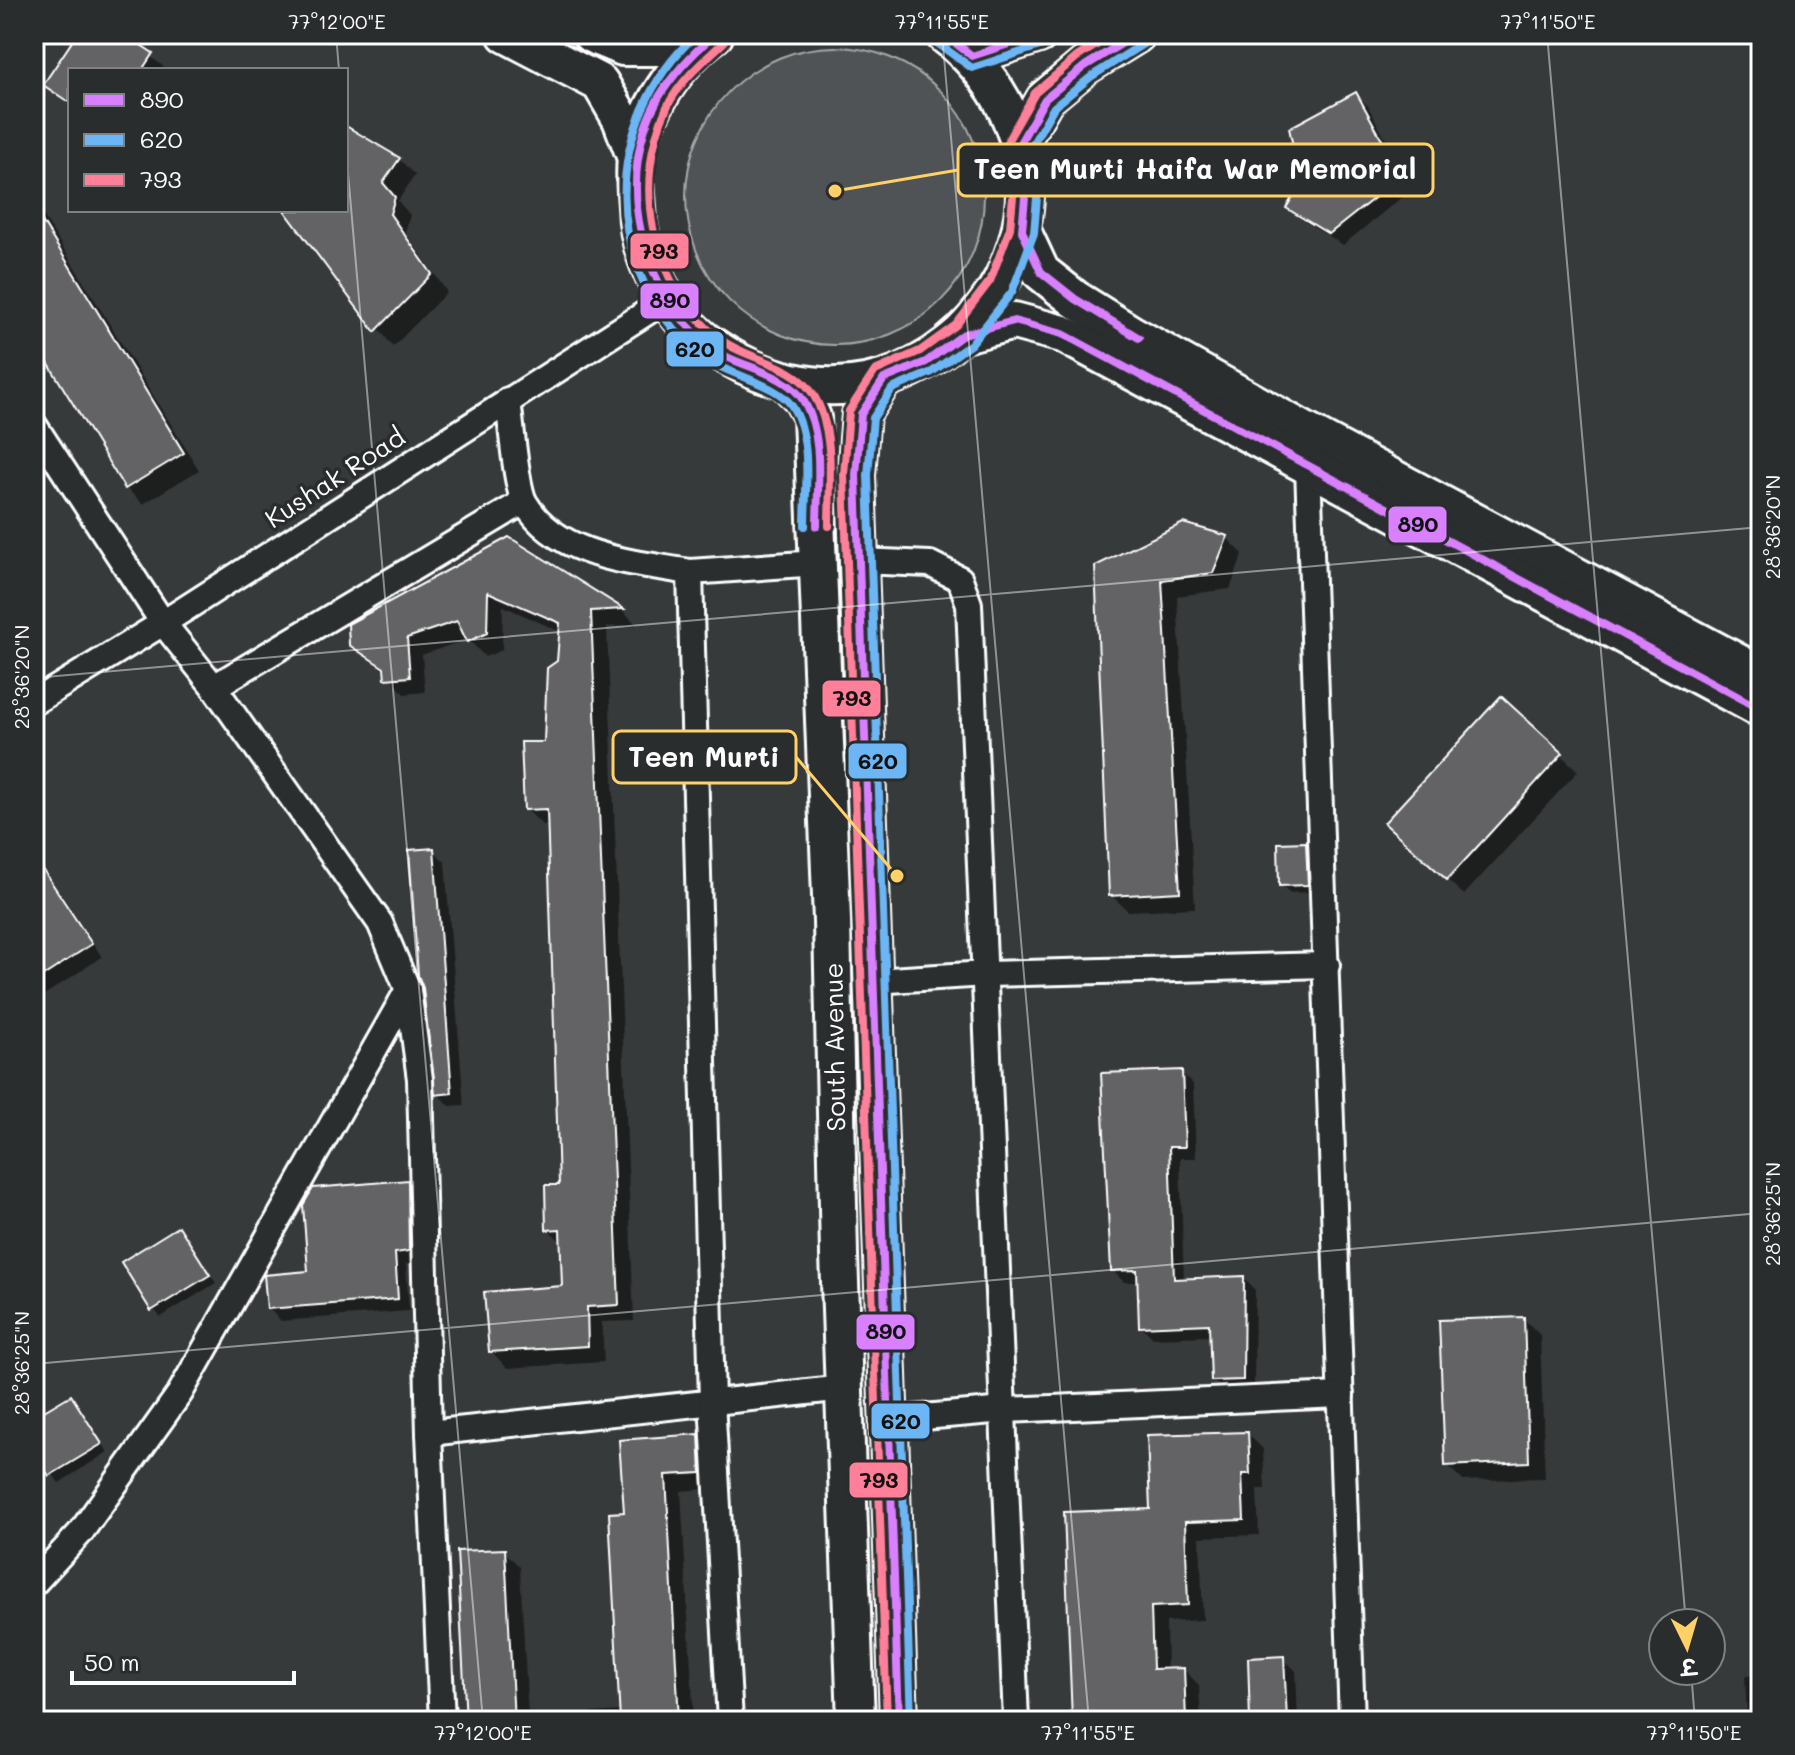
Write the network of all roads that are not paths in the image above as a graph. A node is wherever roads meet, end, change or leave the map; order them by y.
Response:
1 (506, 34) edge
2 (591, 34) edge
3 (944, 34) edge
4 (1039, 34) edge
5 (1137, 34) edge
6 (706, 41) edge
7 (972, 56) junction
8 (1020, 143) junction
9 (636, 158) junction
10 (1022, 231) junction
11 (666, 300) junction
12 (964, 334) junction
13 (884, 379) junction
14 (786, 382) junction
15 (508, 400) junction
16 (34, 425) edge
17 (1308, 467) junction
18 (523, 502) junction
19 (860, 561) junction
20 (818, 563) junction
21 (690, 572) junction
22 (163, 623) junction
23 (1761, 675) edge
24 (214, 687) junction
25 (34, 702) edge
26 (1761, 709) edge
27 (1327, 965) junction
28 (986, 974) junction
29 (873, 981) junction
30 (408, 990) junction
31 (844, 1388) junction
32 (1341, 1395) junction
33 (712, 1401) junction
34 (1005, 1410) junction
35 (888, 1420) junction
36 (429, 1433) junction
37 (34, 1583) edge
38 (442, 1721) edge
39 (730, 1721) edge
40 (856, 1721) edge
41 (899, 1721) edge
42 (1016, 1721) edge
43 (1352, 1721) edge

1 - 9 main road
2 - 6 main road
3 - 7 main road
4 - 7 main road
5 - 8 main road
6 - 9 main road
7 - 8 main road
8 - 10 main road
9 - 11 main road
10 - 12 main road
10 - 23 main road
11 - 14 main road
11 - 15 street, Kushak Road
12 - 13 main road
12 - 17 main road
13 - 14 main road
13 - 19 main road, South Avenue
14 - 20 main road, South Avenue
15 - 18 street
15 - 22 street, Kushak Road
16 - 22 street
17 - 26 main road
17 - 27 street
18 - 21 street
18 - 24 street
19 - 28 street
19 - 29 main road, South Avenue
20 - 21 street
20 - 31 main road, South Avenue
21 - 33 street
22 - 24 street
22 - 25 street, Kushak Road
24 - 30 street
27 - 28 street
27 - 32 street
28 - 29 street
28 - 34 street
29 - 35 main road, South Avenue
30 - 36 street
30 - 37 street
31 - 33 street
31 - 40 main road, South Avenue
32 - 34 street
32 - 43 street
33 - 36 street
33 - 39 street
34 - 35 street
34 - 42 street
35 - 41 main road, South Avenue
36 - 38 street

